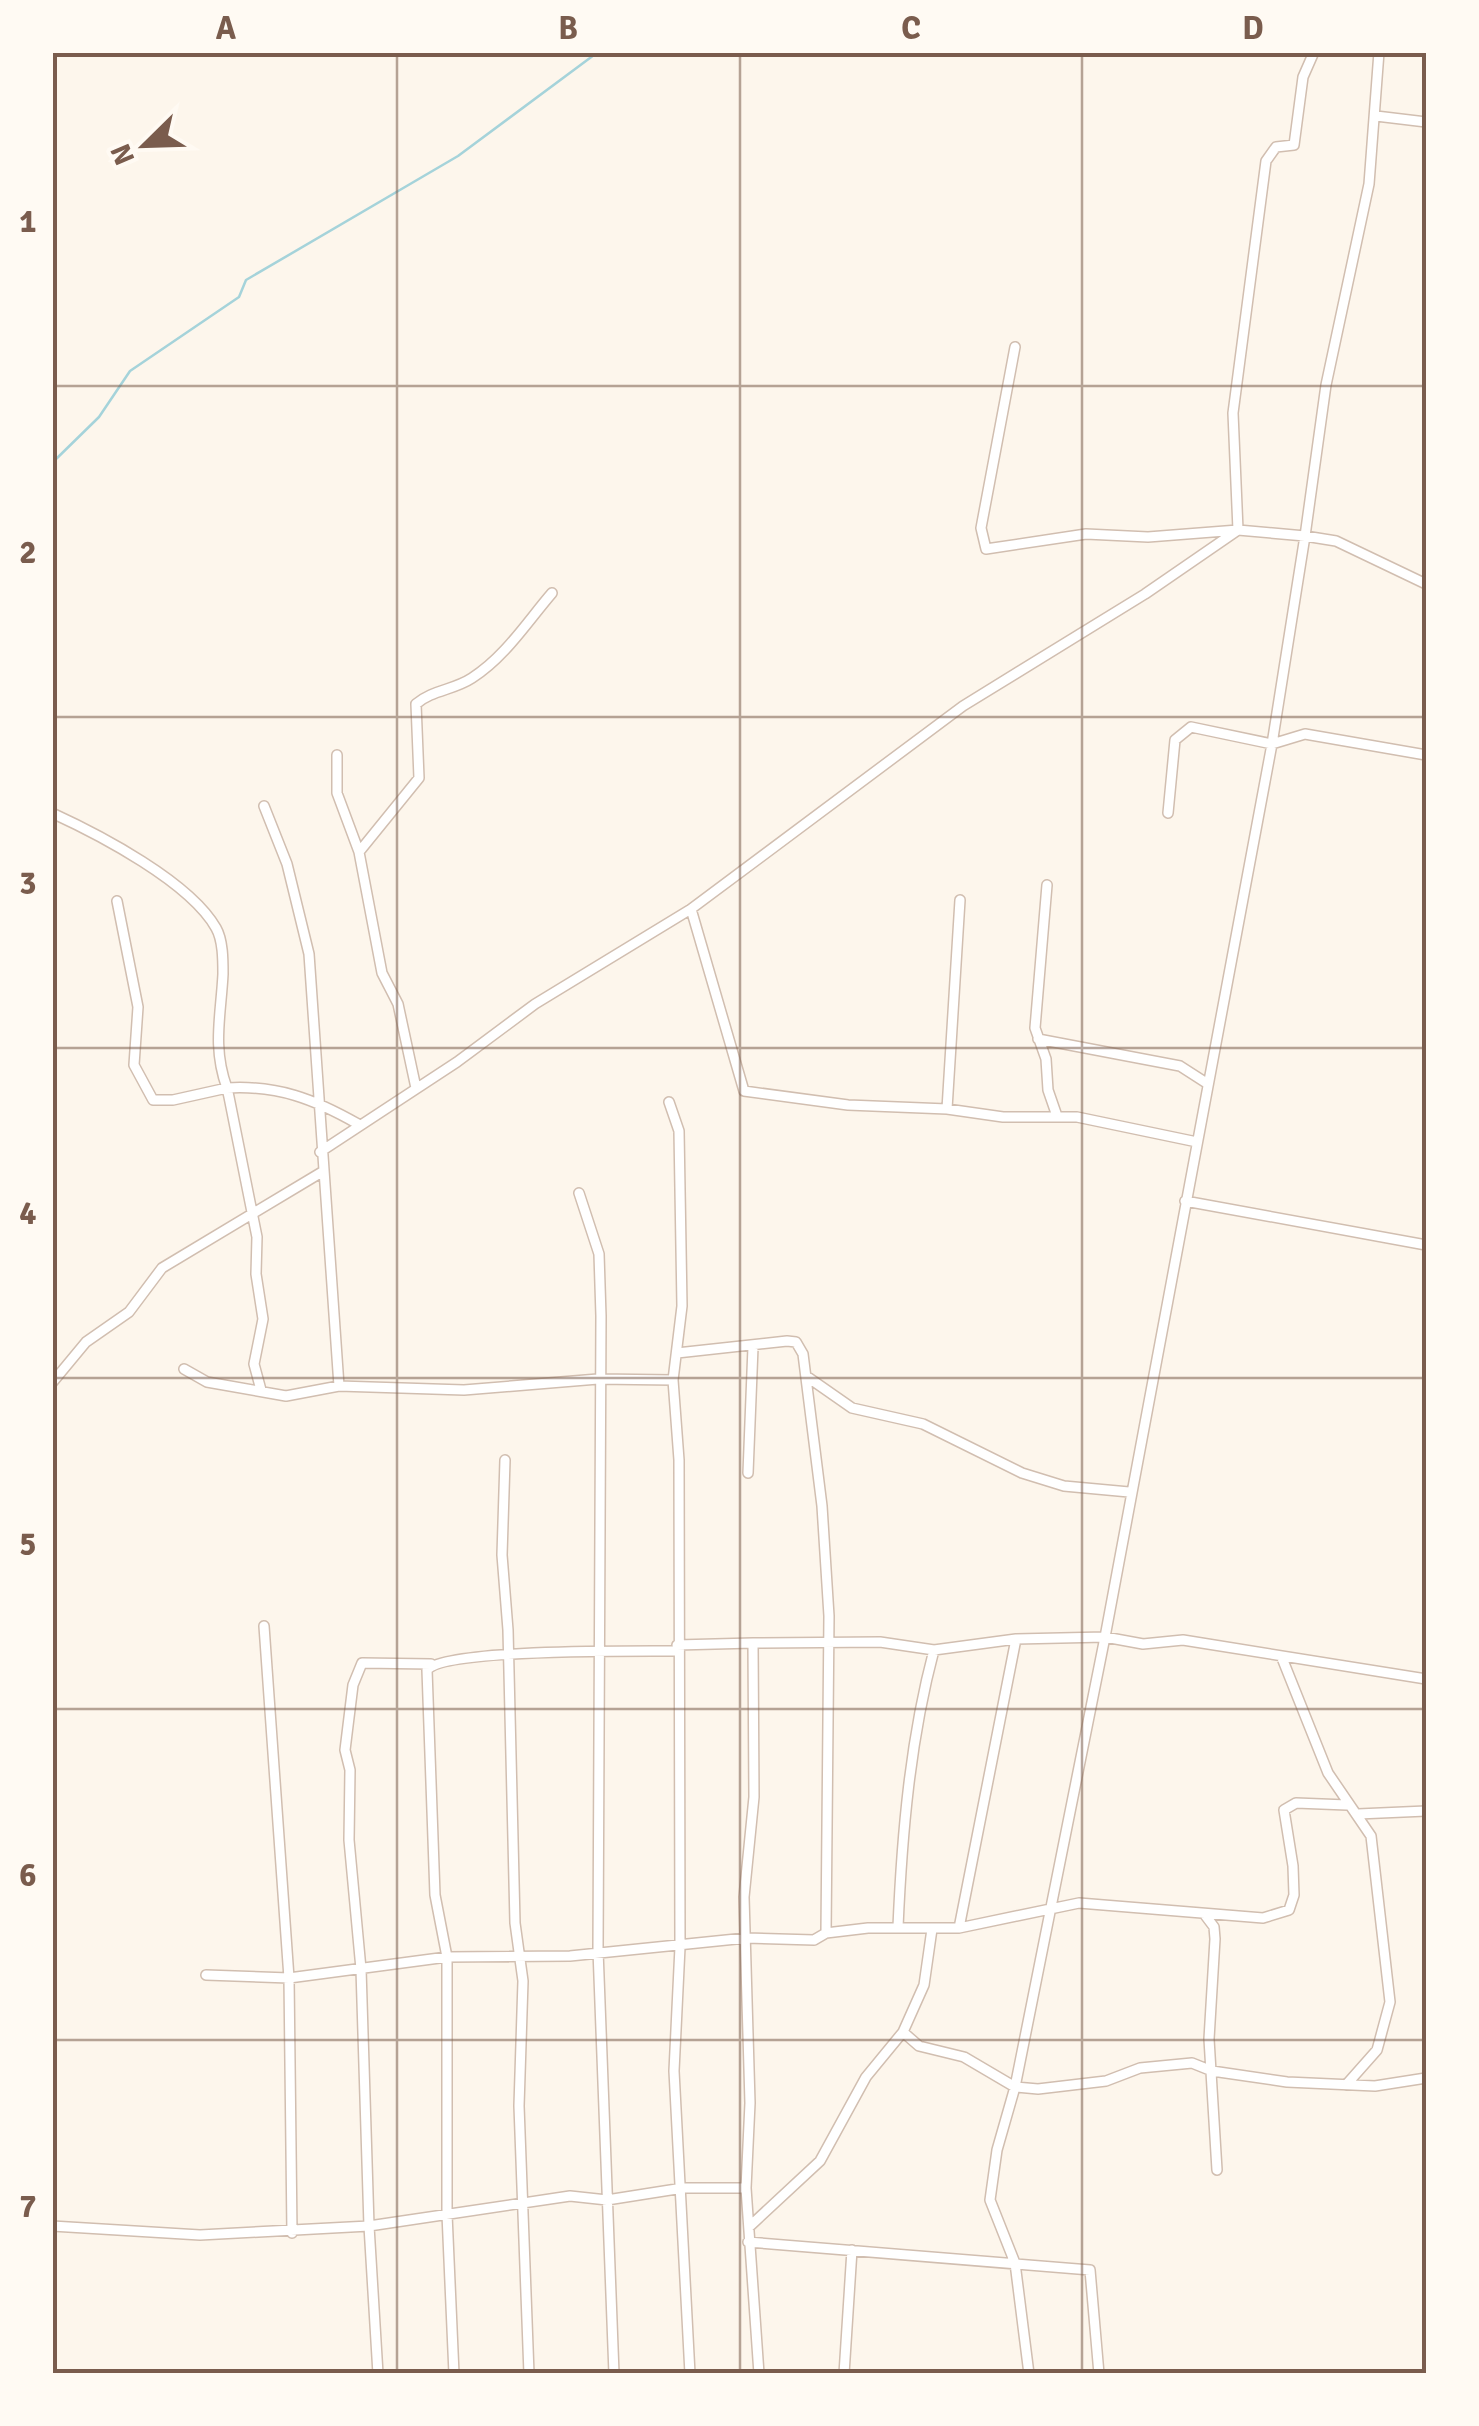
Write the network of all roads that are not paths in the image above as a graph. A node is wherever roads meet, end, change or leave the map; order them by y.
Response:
1 (1314, 52) edge
2 (1379, 52) edge
3 (1376, 116) junction
4 (1426, 122) edge
5 (1015, 347) dead end
6 (1238, 530) junction
7 (1305, 536) junction
8 (1426, 584) edge
9 (552, 592) dead end
10 (1272, 744) junction
11 (337, 755) dead end
12 (1426, 755) edge
13 (264, 806) dead end
14 (1168, 813) dead end
15 (52, 814) edge
16 (359, 852) junction
17 (1047, 885) dead end
18 (960, 900) dead end
19 (116, 901) dead end
20 (692, 909) junction
21 (1038, 1039) junction
22 (1208, 1084) junction
23 (227, 1088) junction
24 (416, 1088) junction
25 (320, 1102) junction
26 (669, 1102) dead end
27 (947, 1109) junction
28 (1057, 1116) junction
29 (358, 1124) junction
30 (1197, 1142) junction
31 (320, 1152) junction
32 (322, 1172) junction
33 (578, 1193) dead end
34 (1185, 1201) junction
35 (252, 1213) junction
36 (1426, 1245) edge
37 (753, 1347) junction
38 (678, 1352) junction
39 (184, 1369) dead end
40 (809, 1378) junction
41 (598, 1379) junction
42 (673, 1380) junction
43 (52, 1383) edge
44 (339, 1386) junction
45 (261, 1390) junction
46 (505, 1460) dead end
47 (748, 1473) dead end
48 (1130, 1492) junction
49 (264, 1626) dead end
50 (1105, 1637) junction
51 (1016, 1638) junction
52 (753, 1643) junction
53 (828, 1644) junction
54 (677, 1648) junction
55 (934, 1650) junction
56 (596, 1651) junction
57 (508, 1656) junction
58 (1282, 1658) junction
59 (431, 1664) junction
60 (1426, 1678) edge
61 (1347, 1805) junction
62 (1426, 1811) edge
63 (1358, 1814) junction
64 (1050, 1907) junction
65 (1205, 1915) junction
66 (898, 1927) junction
67 (958, 1928) junction
68 (932, 1929) junction
69 (826, 1933) junction
70 (746, 1938) junction
71 (680, 1946) junction
72 (598, 1950) junction
73 (447, 1957) junction
74 (522, 1958) junction
75 (360, 1969) junction
76 (206, 1975) dead end
77 (288, 1978) junction
78 (904, 2032) junction
79 (1212, 2071) junction
80 (1426, 2078) edge
81 (1346, 2085) junction
82 (1015, 2087) junction
83 (1218, 2170) dead end
84 (683, 2188) junction
85 (746, 2188) junction
86 (607, 2200) junction
87 (524, 2204) junction
88 (447, 2214) junction
89 (52, 2226) edge
90 (369, 2226) junction
91 (749, 2227) junction
92 (292, 2233) junction
93 (748, 2242) junction
94 (852, 2250) junction
95 (1015, 2263) junction
96 (378, 2374) edge
97 (454, 2374) edge
98 (530, 2374) edge
99 (614, 2374) edge
100 (690, 2374) edge
101 (759, 2374) edge
102 (844, 2374) edge
103 (1028, 2374) edge
104 (1098, 2374) edge

1 - 6 street
2 - 3 street
3 - 4 street
3 - 7 street
5 - 6 street
6 - 7 street
6 - 20 street
7 - 8 street
7 - 10 street
9 - 16 street
10 - 12 street
10 - 14 street
10 - 22 street
11 - 16 street
13 - 25 street
15 - 23 street
16 - 24 street
17 - 21 street
18 - 27 street
19 - 23 street
20 - 24 street
20 - 27 street
21 - 22 street
21 - 28 street
22 - 30 street
23 - 25 street
23 - 35 street
24 - 29 street
25 - 29 street
25 - 31 street
26 - 38 street
27 - 28 street
28 - 30 street
29 - 31 street
30 - 34 street
31 - 32 street
32 - 35 street
32 - 44 street
33 - 41 street
34 - 36 street
34 - 48 street
35 - 43 street
35 - 45 street
37 - 38 street
37 - 40 street
37 - 47 street
38 - 42 street
39 - 45 street
40 - 48 street
40 - 53 street
41 - 42 street
41 - 44 street
41 - 56 street
42 - 54 street
44 - 45 street
46 - 57 street
48 - 50 street
49 - 77 street
50 - 51 street
50 - 58 street
50 - 64 street
51 - 55 street
51 - 67 street
52 - 53 street
52 - 54 street
52 - 70 street
53 - 55 street
53 - 69 street
54 - 56 street
54 - 71 street
55 - 66 street
56 - 57 street
56 - 72 street
57 - 59 street
57 - 74 street
58 - 60 street
58 - 61 street
59 - 73 street
59 - 75 street
61 - 63 street
61 - 65 street
62 - 63 street
63 - 81 street
64 - 65 street
64 - 67 street
64 - 82 street
65 - 79 street
66 - 68 street
66 - 69 street
67 - 68 street
68 - 78 street
69 - 70 street
70 - 71 street
70 - 85 street
71 - 72 street
71 - 84 street
72 - 74 street
72 - 86 street
73 - 74 street
73 - 75 street
73 - 88 street
74 - 87 street
75 - 77 street
75 - 90 street
76 - 77 street
77 - 92 street
78 - 82 street
78 - 91 street
79 - 81 street
79 - 82 street
79 - 83 street
80 - 81 street
82 - 95 street
84 - 85 street
84 - 86 street
84 - 100 street
85 - 91 street
86 - 87 street
86 - 99 street
87 - 88 street
87 - 98 street
88 - 90 street
88 - 97 street
89 - 92 street
90 - 92 street
90 - 96 street
91 - 93 street
93 - 94 street
93 - 101 street
94 - 95 street
94 - 102 street
95 - 103 street
95 - 104 street

